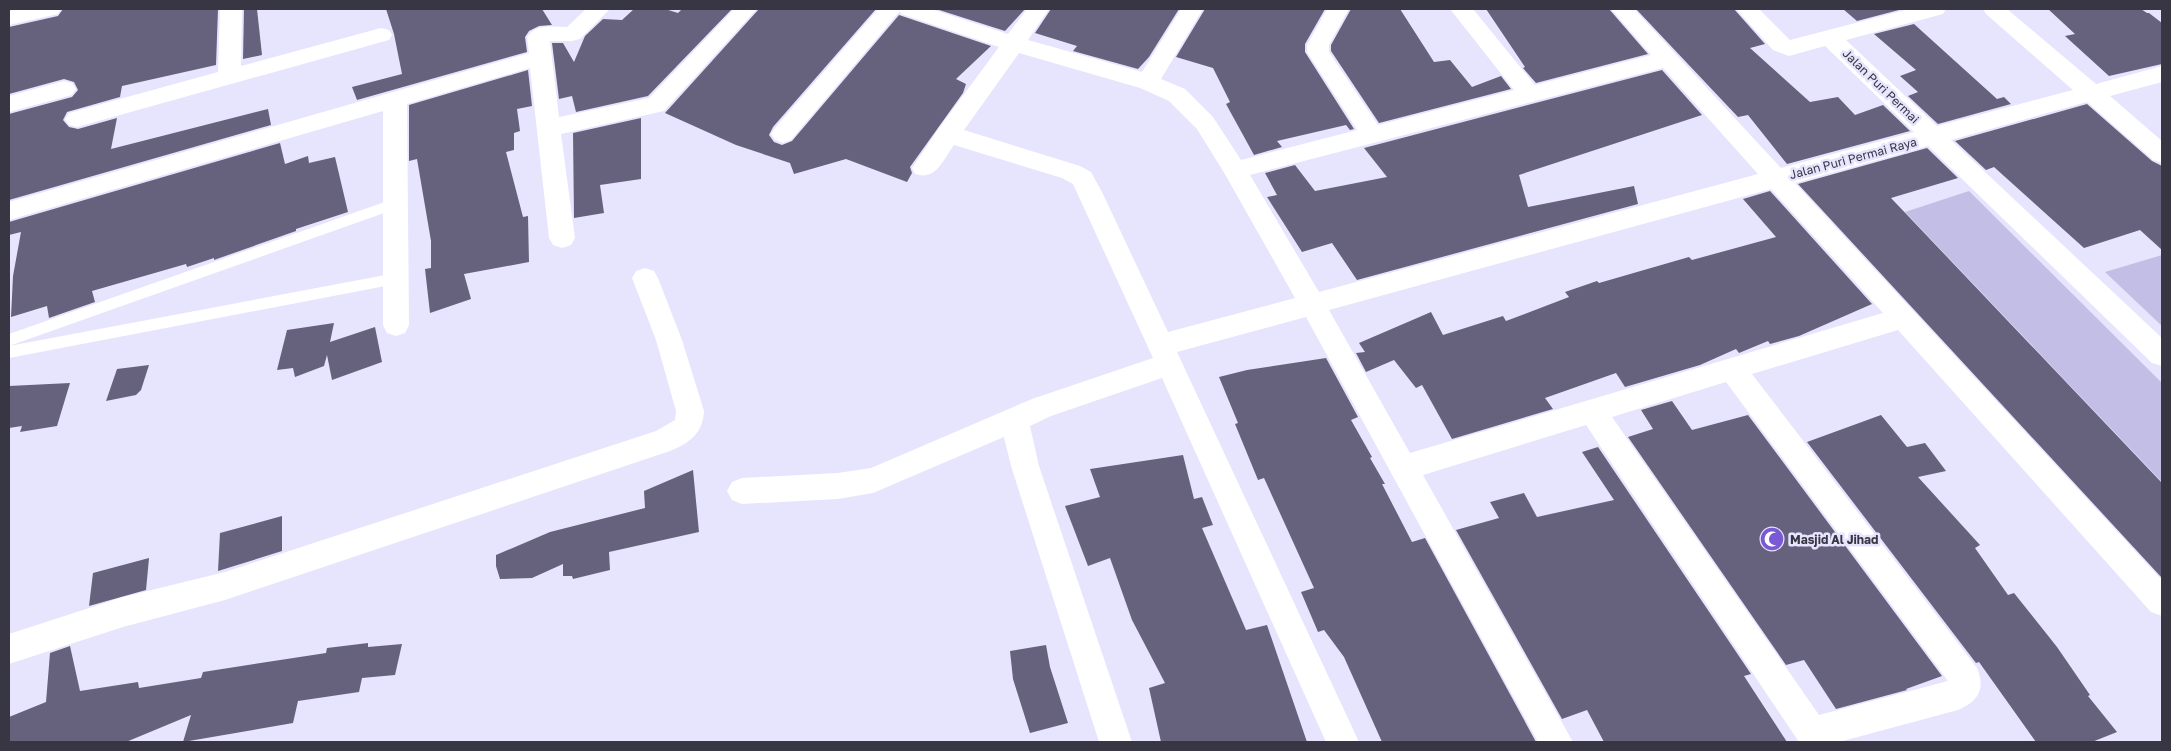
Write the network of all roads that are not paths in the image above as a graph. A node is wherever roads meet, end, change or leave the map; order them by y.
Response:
1 (50, 9) edge
2 (231, 9) edge
3 (599, 9) edge
4 (746, 9) edge
5 (890, 9) edge
6 (909, 9) edge
7 (1038, 9) edge
8 (1192, 9) edge
9 (1338, 9) edge
10 (1462, 9) edge
11 (1622, 9) edge
12 (1747, 9) edge
13 (1935, 9) edge
14 (1994, 9) edge
15 (9, 18) edge
16 (381, 35) dead end
17 (1830, 37) junction
18 (1012, 43) junction
19 (540, 57) junction
20 (1668, 59) junction
21 (2162, 74) edge
22 (229, 77) junction
23 (1148, 82) junction
24 (64, 89) dead end
25 (2092, 93) junction
26 (1530, 94) junction
27 (395, 99) junction
28 (9, 104) edge
29 (77, 119) dead end
30 (549, 128) junction
31 (783, 134) dead end
32 (947, 134) junction
33 (1372, 135) junction
34 (1933, 136) junction
35 (2162, 154) edge
36 (924, 168) dead end
37 (1235, 170) junction
38 (1776, 179) junction
39 (396, 204) junction
40 (9, 211) edge
41 (562, 238) dead end
42 (645, 278) dead end
43 (396, 279) junction
44 (1312, 304) junction
45 (1902, 318) junction
46 (396, 325) dead end
47 (9, 340) edge
48 (9, 352) edge
49 (1166, 354) junction
50 (2162, 355) edge
51 (1732, 369) junction
52 (1592, 411) junction
53 (1014, 420) junction
54 (1403, 468) junction
55 (742, 491) dead end
56 (2162, 602) edge
57 (9, 649) edge
58 (1815, 738) edge
59 (1115, 742) edge
60 (1343, 742) edge
61 (1556, 742) edge

1 - 15 street
2 - 22 street
3 - 19 street
4 - 30 street
5 - 31 street
6 - 18 street
7 - 18 street
8 - 23 street
9 - 33 street
10 - 26 street
11 - 20 street, Jalan Puri Permai Raya
12 - 17 street
13 - 17 street
14 - 25 street
16 - 22 street
17 - 34 street, Jalan Puri Permai
18 - 23 street
18 - 32 street
19 - 27 street
19 - 30 street
20 - 26 street
20 - 38 street, Jalan Puri Permai Raya
21 - 25 street
22 - 29 street
23 - 37 street
24 - 28 street
25 - 34 street
25 - 35 street
26 - 33 street
27 - 39 street
27 - 40 street
30 - 41 street
32 - 36 street
32 - 49 street
33 - 37 street
34 - 38 street, Jalan Puri Permai Raya
34 - 50 street, Jalan Puri Permai Raya
37 - 44 street
38 - 44 street
38 - 45 street
39 - 43 street
39 - 47 lane
42 - 57 street
43 - 46 street
43 - 48 lane
44 - 49 street
44 - 54 street
45 - 51 street
45 - 56 street
49 - 53 street
49 - 60 street
51 - 52 street
51 - 58 street
52 - 54 street
52 - 58 street
53 - 55 street
53 - 59 street
54 - 61 street

